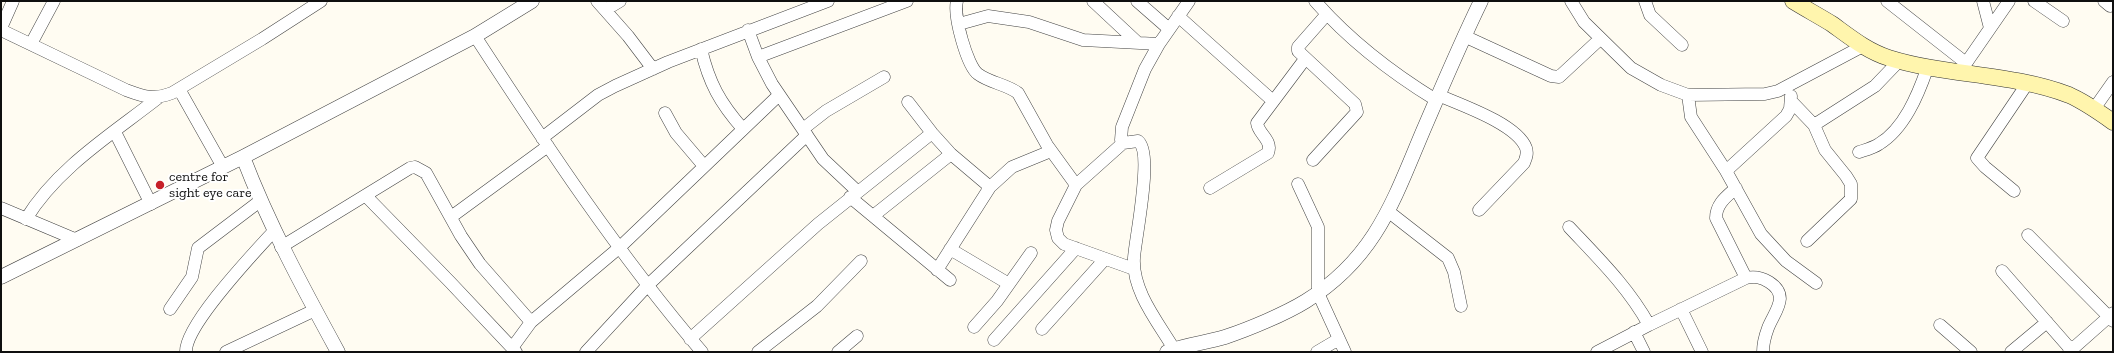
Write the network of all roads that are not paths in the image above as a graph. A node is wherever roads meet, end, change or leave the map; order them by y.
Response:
1 (13, 1) edge
2 (54, 1) edge
3 (321, 1) edge
4 (532, 1) edge
5 (620, 1) edge
6 (907, 1) edge
7 (957, 1) edge
8 (1093, 1) edge
9 (1137, 1) edge
10 (1189, 1) edge
11 (1316, 1) edge
12 (1481, 1) edge
13 (1571, 1) edge
14 (1645, 1) edge
15 (1793, 1) edge
16 (1889, 1) edge
17 (1983, 1) edge
18 (2009, 1) edge
19 (2034, 1) edge
20 (824, 2) edge
21 (601, 5) edge
22 (1327, 14) junction
23 (1178, 16) junction
24 (2063, 21) dead end
25 (959, 24) junction
26 (1990, 28) junction
27 (1, 29) edge
28 (1169, 29) junction
29 (748, 30) junction
30 (475, 36) junction
31 (1464, 36) junction
32 (1600, 39) junction
33 (1138, 43) junction
34 (31, 44) junction
35 (1159, 44) junction
36 (1682, 45) dead end
37 (1863, 46) junction
38 (701, 49) junction
39 (758, 57) junction
40 (1305, 59) junction
41 (1899, 61) junction
42 (1964, 67) junction
43 (653, 69) junction
44 (1927, 69) junction
45 (884, 77) dead end
46 (2113, 82) edge
47 (2027, 84) junction
48 (1791, 85) junction
49 (179, 89) junction
50 (779, 94) junction
51 (1688, 94) junction
52 (158, 98) junction
53 (1437, 98) junction
54 (1273, 101) junction
55 (908, 102) dead end
56 (1792, 102) junction
57 (2094, 109) junction
58 (665, 113) dead end
59 (2113, 122) edge
60 (1814, 126) junction
61 (743, 129) junction
62 (115, 132) junction
63 (805, 132) junction
64 (932, 133) junction
65 (545, 142) junction
66 (1123, 143) junction
67 (1051, 151) junction
68 (1858, 152) dead end
69 (951, 154) junction
70 (243, 157) junction
71 (1313, 160) dead end
72 (704, 166) junction
73 (223, 167) junction
74 (1726, 171) junction
75 (1298, 184) dead end
76 (1076, 185) junction
77 (990, 187) junction
78 (1210, 188) dead end
79 (1736, 188) junction
80 (2014, 191) dead end
81 (853, 194) junction
82 (366, 196) junction
83 (260, 201) junction
84 (151, 204) junction
85 (1, 208) edge
86 (1478, 210) dead end
87 (1389, 212) junction
88 (872, 216) junction
89 (451, 217) junction
90 (26, 219) junction
91 (1569, 227) dead end
92 (274, 232) junction
93 (2028, 235) dead end
94 (77, 240) junction
95 (1807, 241) dead end
96 (281, 247) junction
97 (620, 247) junction
98 (1076, 248) junction
99 (950, 249) junction
100 (1031, 252) dead end
101 (1105, 259) junction
102 (861, 261) dead end
103 (1134, 269) junction
104 (937, 270) junction
105 (2002, 271) dead end
106 (1, 277) edge
107 (1746, 278) junction
108 (950, 280) dead end
109 (1816, 283) dead end
110 (1009, 284) junction
111 (648, 285) junction
112 (1318, 293) junction
113 (1460, 306) dead end
114 (1681, 309) junction
115 (170, 310) dead end
116 (315, 310) junction
117 (2112, 317) edge
118 (531, 322) junction
119 (2047, 322) junction
120 (1649, 324) junction
121 (1940, 325) dead end
122 (974, 327) dead end
123 (1042, 329) dead end
124 (1634, 332) junction
125 (857, 336) dead end
126 (690, 339) junction
127 (1339, 339) junction
128 (994, 340) dead end
129 (514, 350) edge
130 (1170, 351) edge
131 (2071, 351) edge
132 (186, 352) edge
133 (226, 352) edge
134 (338, 352) edge
135 (586, 352) edge
136 (702, 352) edge
137 (758, 352) edge
138 (838, 352) edge
139 (1317, 352) edge
140 (1345, 352) edge
141 (1597, 352) edge
142 (1644, 352) edge
143 (1702, 352) edge
144 (1763, 352) edge
145 (1971, 352) edge
146 (2011, 352) edge

1 - 27 street
2 - 34 street
3 - 49 street
4 - 30 street
5 - 21 street
6 - 39 street
7 - 25 street
8 - 33 street
9 - 28 street
10 - 23 street
11 - 22 street
12 - 31 street
13 - 32 street
14 - 36 street
15 - 37 main road
16 - 42 street
17 - 26 street
18 - 26 street
19 - 24 street
20 - 29 street
21 - 43 street
22 - 40 street
22 - 53 street
23 - 28 street
23 - 54 street
25 - 33 street
25 - 67 street
26 - 42 street
27 - 34 street
28 - 35 street
29 - 38 street
29 - 39 street
30 - 65 street
30 - 70 street
31 - 32 street
31 - 53 street
32 - 51 street
33 - 35 street
34 - 52 street
35 - 66 street
37 - 41 main road
37 - 48 street
38 - 43 street
38 - 61 street
39 - 50 street
40 - 54 street
40 - 71 street
41 - 44 main road
41 - 60 street
42 - 44 main road
42 - 47 main road
43 - 65 street
44 - 68 street
45 - 63 street
46 - 57 street
47 - 57 main road
47 - 80 street
48 - 51 street
48 - 56 street
49 - 52 street
49 - 73 street
50 - 61 street
50 - 63 street
51 - 74 street
52 - 62 street
53 - 86 street
53 - 87 street
54 - 78 street
55 - 64 street
56 - 60 street
56 - 74 street
57 - 59 main road
58 - 72 street
60 - 95 street
61 - 72 street
62 - 84 street
62 - 90 street
63 - 81 street
63 - 111 street
64 - 69 street
64 - 81 street
65 - 89 street
65 - 97 street
66 - 76 street
66 - 103 street
67 - 76 street
67 - 77 street
69 - 77 street
69 - 88 street
70 - 73 street
70 - 83 street
72 - 97 street
73 - 84 street
74 - 79 street
75 - 112 street
76 - 98 street
77 - 99 street
79 - 107 street
79 - 109 street
81 - 88 street
81 - 126 street
82 - 89 street
82 - 96 street
82 - 129 street
83 - 92 street
83 - 115 street
84 - 94 street
85 - 90 street
87 - 112 street
87 - 113 street
88 - 104 street
89 - 118 street
90 - 94 street
91 - 120 street
92 - 96 street
92 - 132 street
93 - 117 street
94 - 106 street
96 - 116 street
97 - 111 street
97 - 118 street
98 - 101 street
98 - 128 street
99 - 104 street
99 - 110 street
100 - 110 street
101 - 103 street
101 - 123 street
102 - 137 street
103 - 130 street
104 - 108 street
105 - 119 street
107 - 114 street
107 - 144 street
110 - 122 street
111 - 126 street
111 - 135 street
112 - 127 street
112 - 130 street
114 - 120 street
114 - 143 street
116 - 133 street
116 - 134 street
117 - 131 street
118 - 129 street
119 - 131 street
119 - 146 street
120 - 124 street
121 - 145 street
124 - 141 street
124 - 142 street
125 - 138 street
126 - 136 street
127 - 139 street
127 - 140 street

